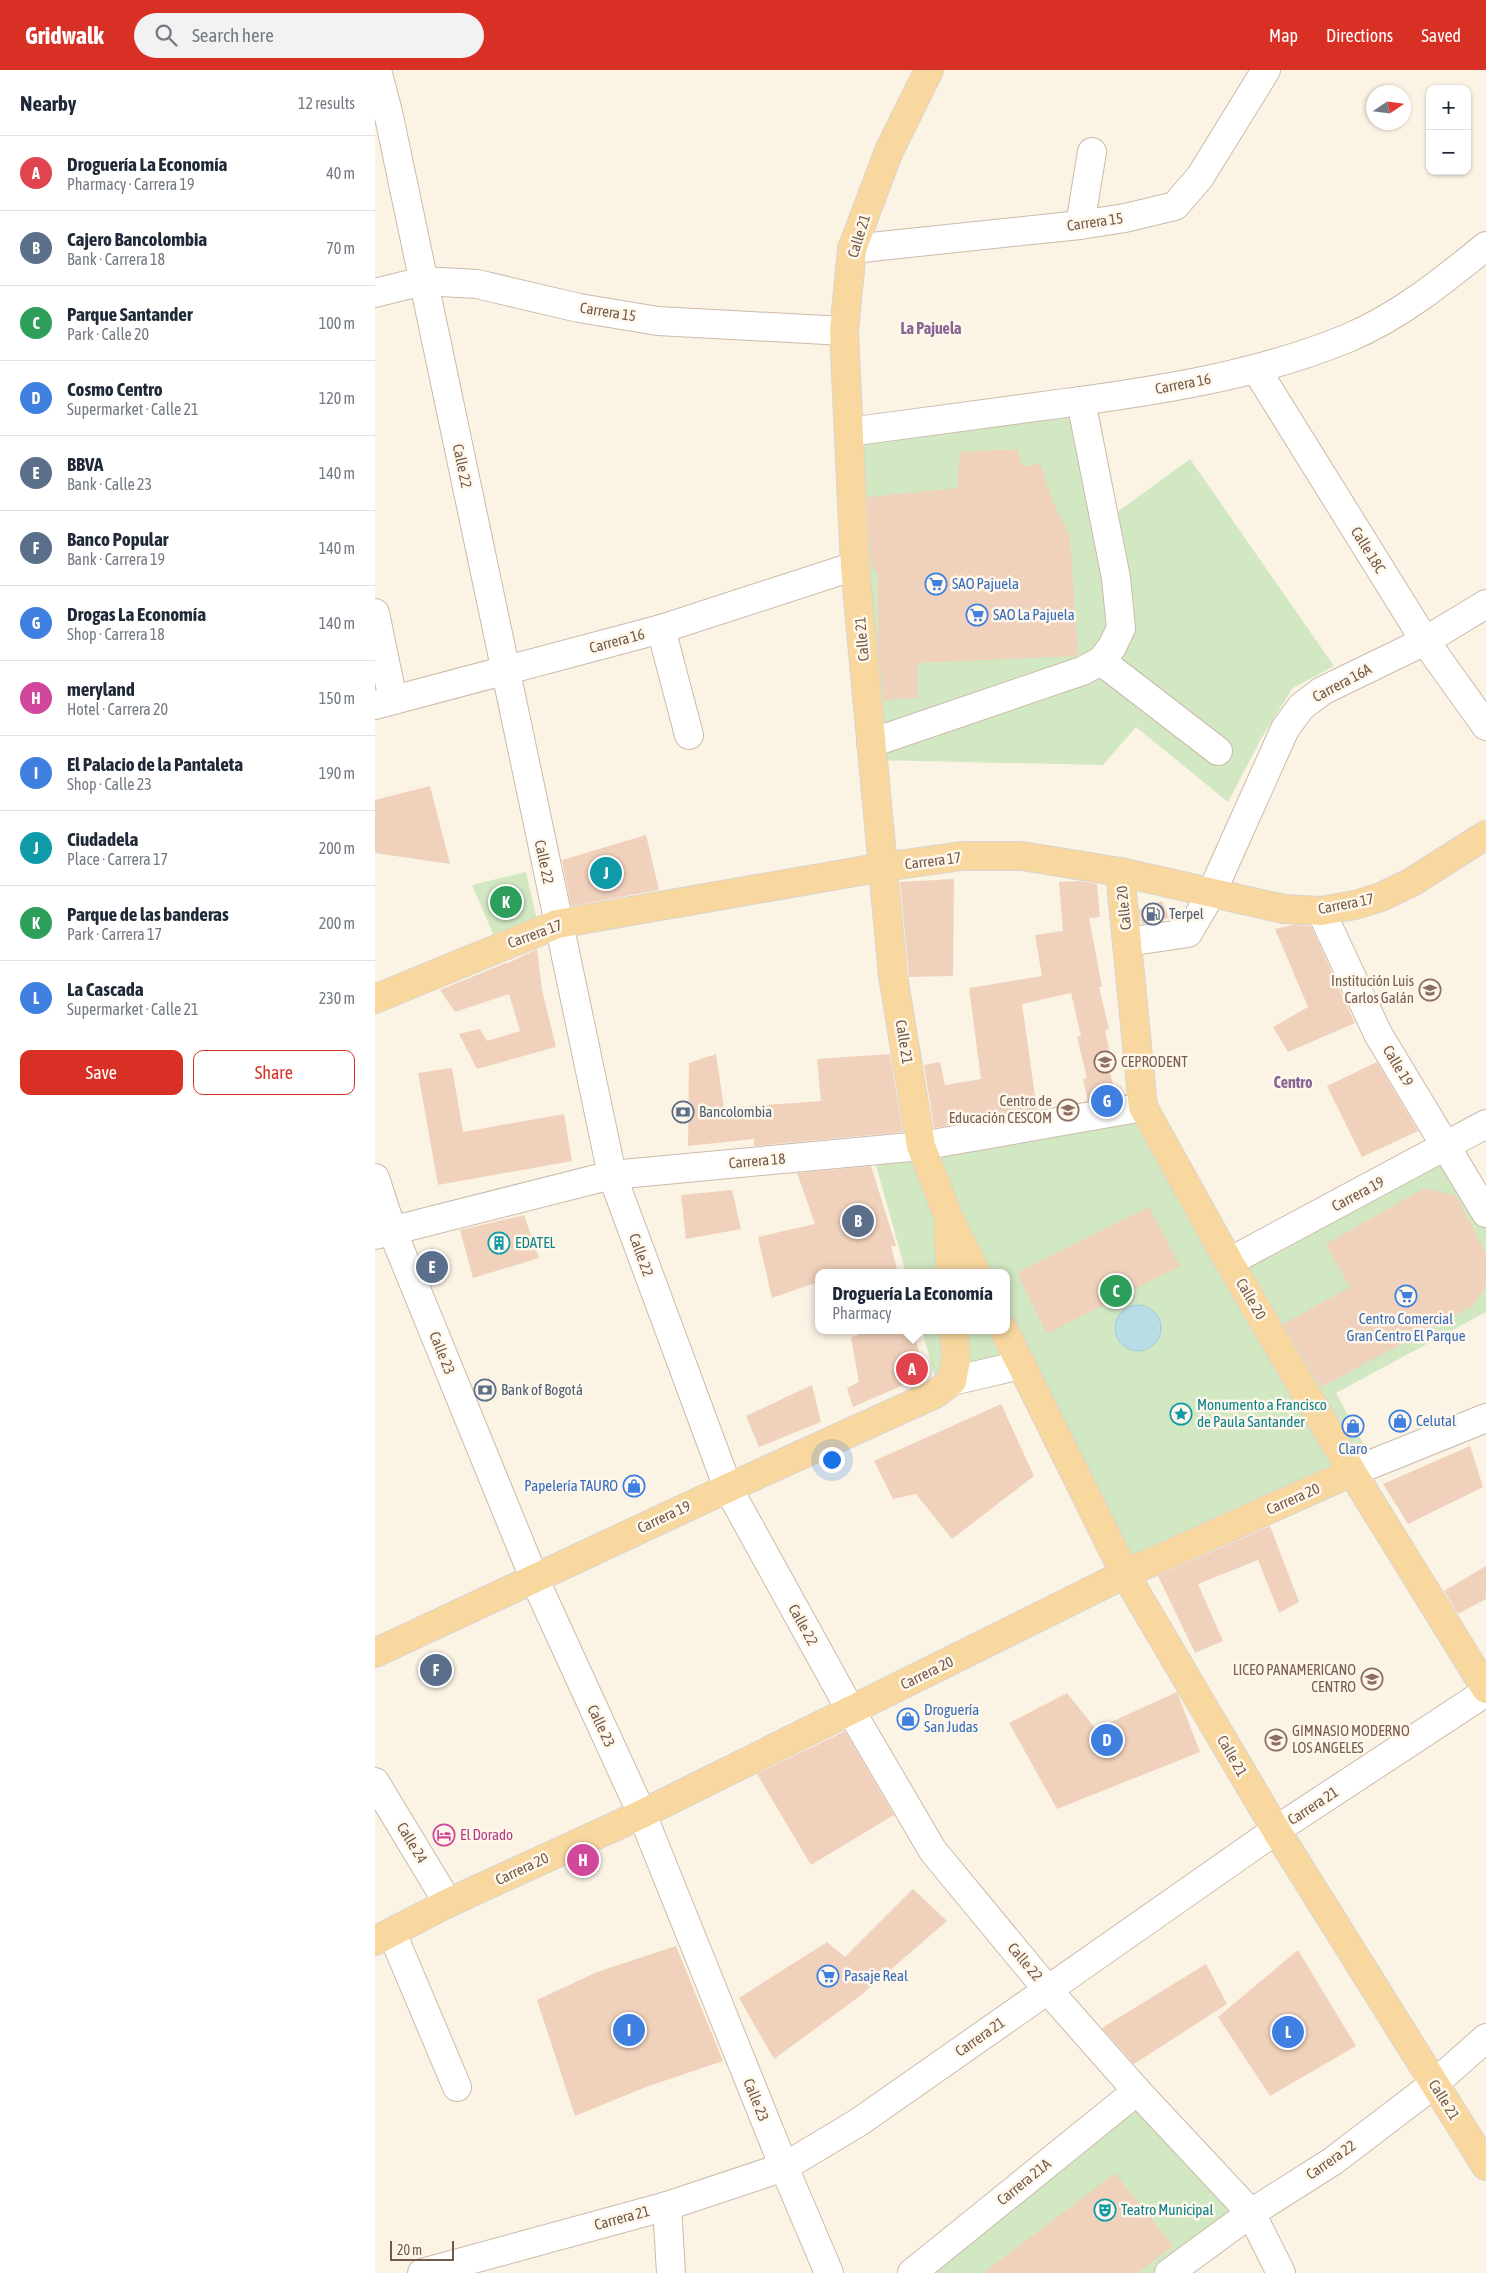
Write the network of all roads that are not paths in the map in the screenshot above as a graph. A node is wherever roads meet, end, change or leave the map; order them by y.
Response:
1 (377, 70) edge
2 (929, 70) edge
3 (1266, 70) edge
4 (381, 114) edge
5 (1092, 152) dead end
6 (1080, 225) junction
7 (1486, 246) edge
8 (852, 250) junction
9 (423, 281) junction
10 (375, 293) edge
11 (844, 331) junction
12 (1256, 369) junction
13 (1081, 401) junction
14 (849, 432) junction
15 (855, 566) junction
16 (1486, 604) edge
17 (375, 612) edge
18 (661, 629) junction
19 (1425, 642) junction
20 (1101, 661) junction
21 (505, 671) junction
22 (384, 702) edge
23 (1486, 726) edge
24 (689, 735) dead end
25 (871, 743) junction
26 (1218, 751) dead end
27 (1486, 835) edge
28 (883, 867) junction
29 (1120, 872) junction
30 (1211, 894) junction
31 (1321, 911) junction
32 (557, 924) junction
33 (1127, 942) junction
34 (375, 999) edge
35 (1143, 1107) junction
36 (1486, 1124) edge
37 (921, 1146) junction
38 (1447, 1146) junction
39 (612, 1175) junction
40 (375, 1178) edge
41 (1486, 1214) edge
42 (948, 1216) junction
43 (383, 1232) edge
44 (1229, 1262) junction
45 (951, 1269) edge
46 (974, 1269) edge
47 (954, 1334) edge
48 (1006, 1334) edge
49 (1021, 1366) junction
50 (952, 1381) junction
51 (1486, 1418) edge
52 (1352, 1472) junction
53 (727, 1488) junction
54 (1125, 1574) junction
55 (534, 1578) junction
56 (375, 1653) edge
57 (1486, 1691) edge
58 (851, 1711) junction
59 (375, 1782) edge
60 (642, 1814) junction
61 (1276, 1830) junction
62 (448, 1904) junction
63 (384, 1937) edge
64 (1047, 1989) junction
65 (1486, 2038) edge
66 (1434, 2084) junction
67 (457, 2087) dead end
68 (1137, 2091) junction
69 (1486, 2166) edge
70 (784, 2167) junction
71 (667, 2206) junction
72 (1251, 2213) junction
73 (422, 2273) edge
74 (671, 2273) edge
75 (829, 2273) edge
76 (912, 2273) edge
77 (1169, 2273) edge
78 (1281, 2273) edge

1 - 4 street, Calle 22
2 - 8 main road, Calle 21
3 - 6 street, Carrera 15
4 - 9 street, Calle 22
5 - 6 street
6 - 8 street, Carrera 15
7 - 12 street, Carrera 16
8 - 11 main road, Calle 21
9 - 10 street, Carrera 15
9 - 11 street, Carrera 15
9 - 21 street, Calle 22
11 - 14 main road, Calle 21
12 - 13 street, Carrera 16
12 - 19 street, Calle 18C
13 - 14 street, Carrera 16
13 - 20 street
14 - 15 main road, Calle 21
15 - 18 street, Carrera 16
15 - 25 main road, Calle 21
16 - 19 street, Carrera 16A
17 - 22 street
18 - 21 street, Carrera 16
18 - 24 street
19 - 23 street, Calle 18C
19 - 30 street, Carrera 16A
20 - 25 street
20 - 26 street
21 - 22 street, Carrera 16
21 - 32 street, Calle 22
25 - 28 main road, Calle 21
27 - 31 main road, Carrera 17
28 - 29 main road, Carrera 17
28 - 32 main road, Carrera 17
28 - 37 main road, Calle 21
29 - 30 main road, Carrera 17
29 - 33 main road, Calle 20
30 - 31 main road, Carrera 17
30 - 33 street, Carrera 16A
31 - 38 street, Calle 19
32 - 34 main road, Carrera 17
32 - 39 street, Calle 22
33 - 35 main road, Calle 20
35 - 37 street, Carrera 18
35 - 44 main road, Calle 20
36 - 38 street, Carrera 19
37 - 39 street, Carrera 18
37 - 42 main road, Calle 21
38 - 41 street, Calle 19
38 - 44 street, Carrera 19
39 - 43 street, Carrera 18
39 - 53 street, Calle 22
40 - 43 street, Calle 23
42 - 45 main road, Calle 21
42 - 46 main road, Calle 21
43 - 55 street, Calle 23
44 - 52 main road, Calle 20
47 - 50 main road
48 - 49 main road, Calle 21
49 - 50 street
49 - 54 main road, Calle 21
50 - 53 main road, Carrera 19
51 - 52 street, Carrera 20
52 - 54 main road, Carrera 20
52 - 57 main road, Calle 20
53 - 55 main road, Carrera 19
53 - 58 street, Calle 22
54 - 58 main road, Carrera 20
54 - 61 main road, Calle 21
55 - 56 main road, Carrera 19
55 - 60 street, Calle 23
57 - 61 street, Carrera 21
58 - 60 main road, Carrera 20
58 - 64 street, Calle 22
59 - 62 street, Calle 24
60 - 62 main road, Carrera 20
60 - 70 street, Calle 23
61 - 64 street, Carrera 21
61 - 66 main road, Calle 21
62 - 63 main road, Carrera 20
63 - 67 street
64 - 68 street, Calle 22
64 - 70 street, Carrera 21
65 - 66 street, Carrera 22
66 - 69 main road, Calle 21
66 - 72 street, Carrera 22
68 - 72 street, Calle 22
68 - 76 street, Carrera 21A
70 - 71 street, Carrera 21
70 - 75 street, Calle 23
71 - 73 street, Carrera 21
71 - 74 street
72 - 77 street, Carrera 22
72 - 78 street, Calle 22

